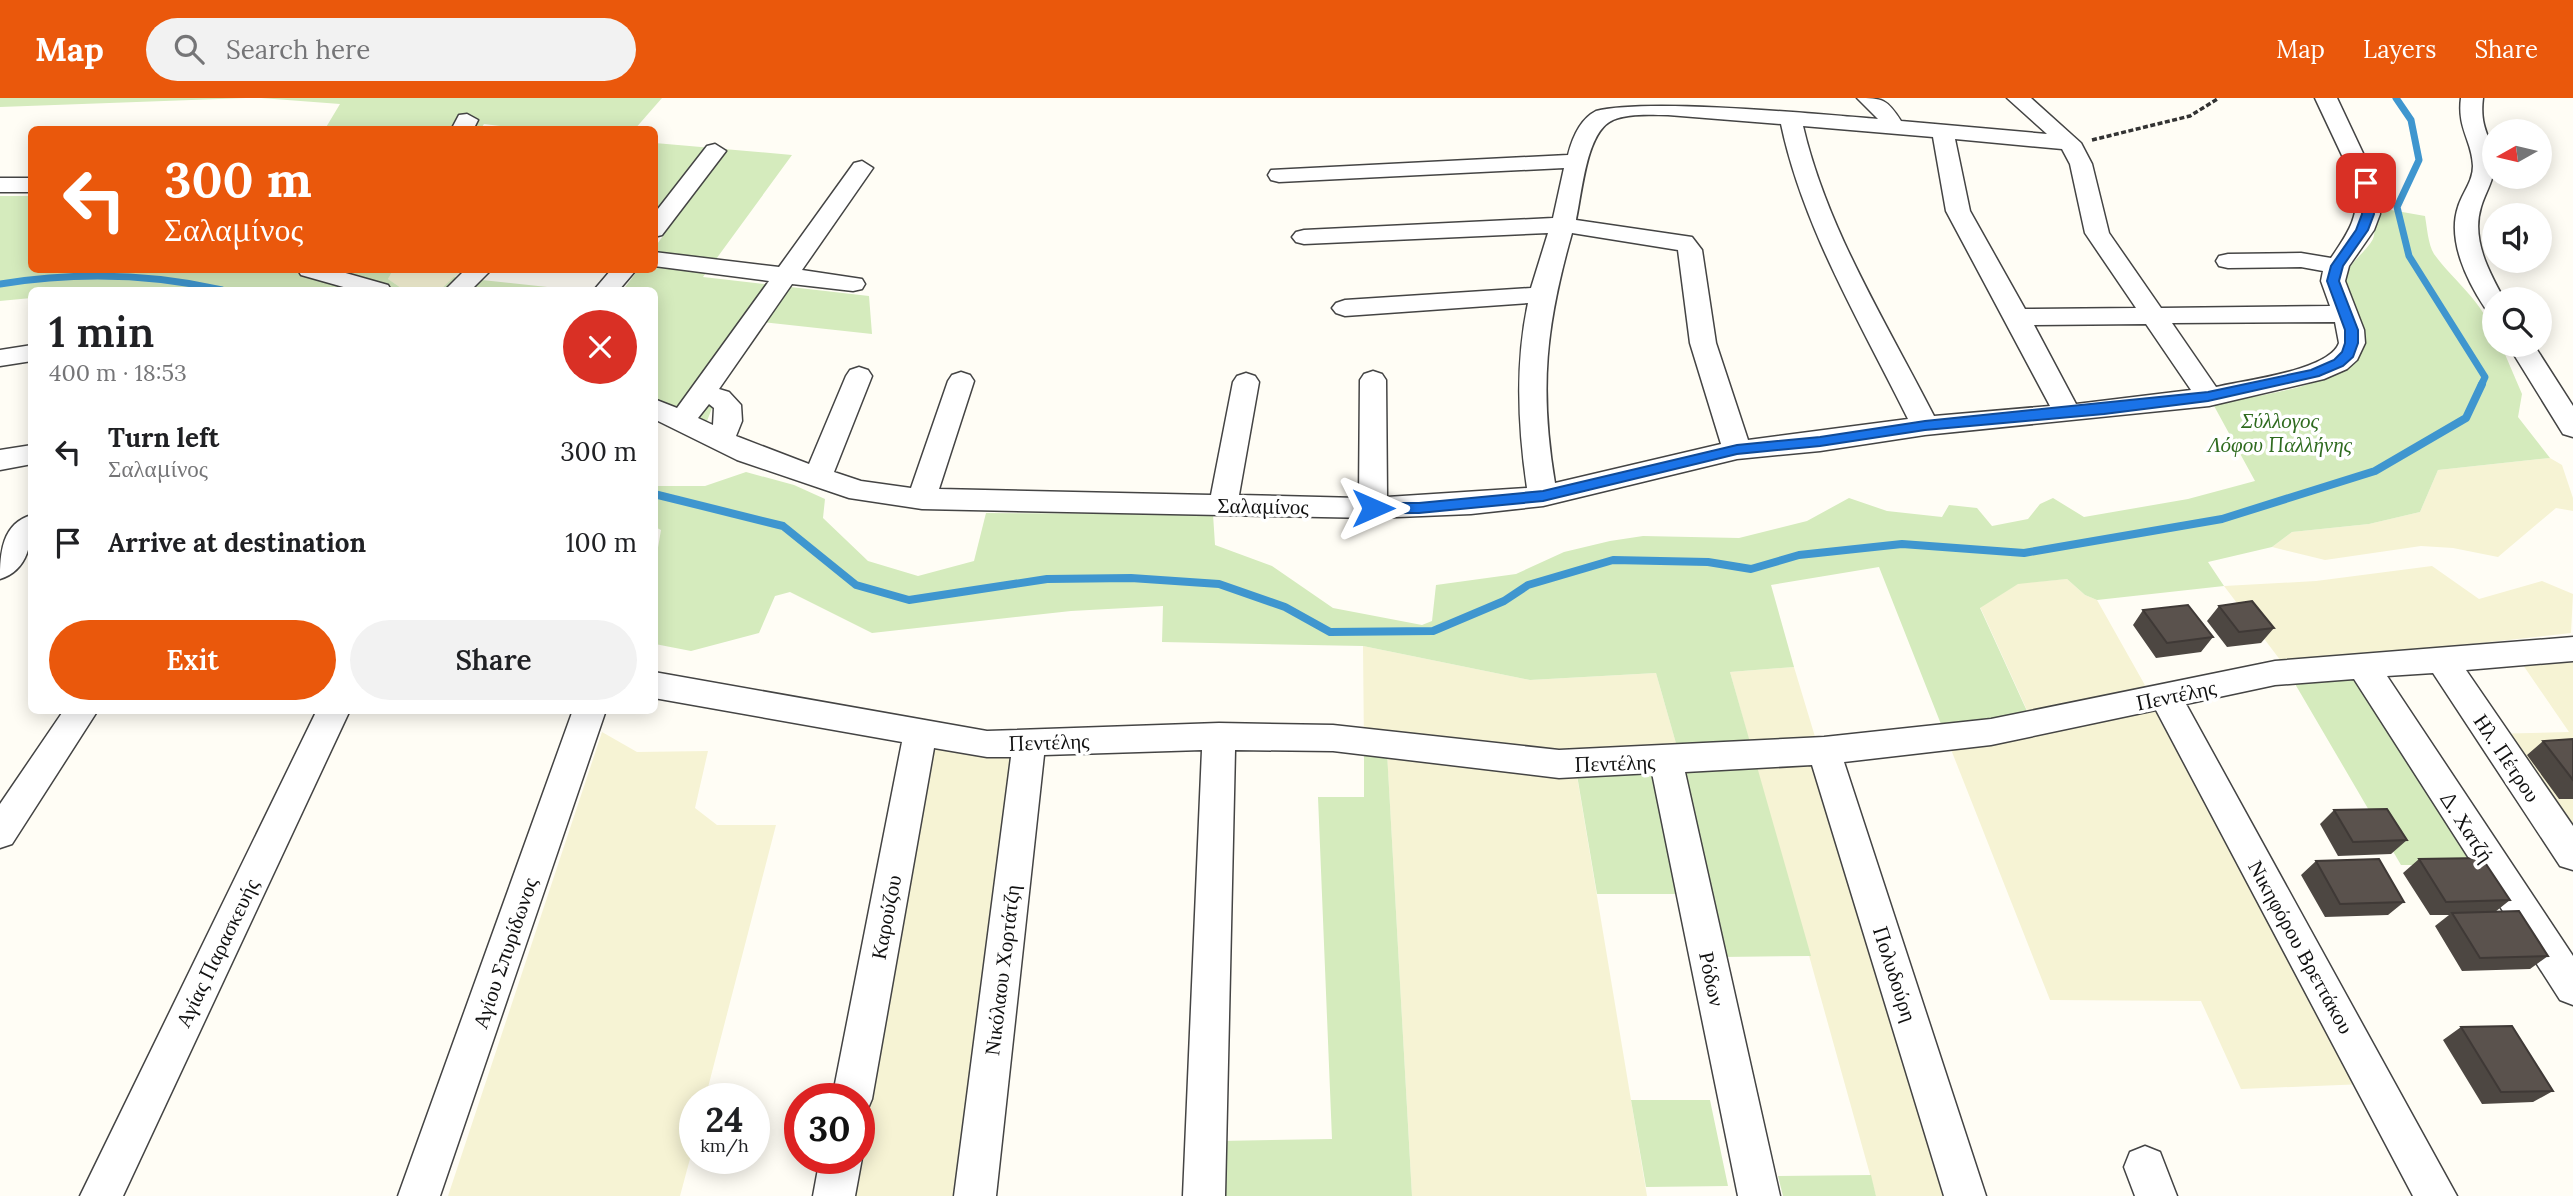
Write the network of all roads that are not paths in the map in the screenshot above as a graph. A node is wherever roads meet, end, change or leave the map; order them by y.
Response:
1 (1868, 98) edge
2 (2018, 98) edge
3 (2326, 98) edge
4 (2472, 98) edge
5 (1790, 117) junction
6 (1894, 128) junction
7 (1943, 133) junction
8 (2070, 143) junction
9 (715, 151) dead end
10 (1578, 161) junction
11 (862, 168) dead end
12 (1279, 175) dead end
13 (0, 185) edge
14 (28, 186) edge
15 (658, 225) edge
16 (1563, 225) junction
17 (1304, 237) dead end
18 (658, 260) edge
19 (2228, 261) dead end
20 (2337, 266) junction
21 (326, 273) edge
22 (476, 273) edge
23 (621, 273) edge
24 (783, 278) junction
25 (380, 283) edge
26 (853, 284) dead end
27 (460, 287) edge
28 (609, 287) edge
29 (2485, 287) edge
30 (1541, 295) junction
31 (1345, 308) dead end
32 (2344, 314) junction
33 (2151, 316) junction
34 (2018, 317) junction
35 (28, 354) edge
36 (2529, 357) edge
37 (0, 358) edge
38 (859, 376) dead end
39 (1373, 380) dead end
40 (961, 381) dead end
41 (1246, 382) dead end
42 (702, 393) junction
43 (2208, 397) junction
44 (658, 410) edge
45 (2067, 413) junction
46 (683, 420) junction
47 (1925, 426) junction
48 (2573, 428) edge
49 (721, 439) junction
50 (1737, 450) junction
51 (28, 455) edge
52 (0, 460) edge
53 (819, 475) junction
54 (1543, 496) junction
55 (922, 499) junction
56 (1223, 506) junction
57 (1373, 508) junction
58 (28, 530) edge
59 (0, 568) edge
60 (2573, 649) edge
61 (2442, 660) junction
62 (2362, 665) junction
63 (658, 686) edge
64 (2166, 698) junction
65 (79, 714) edge
66 (332, 714) edge
67 (589, 714) edge
68 (920, 734) junction
69 (1219, 736) junction
70 (1029, 744) junction
71 (1824, 751) junction
72 (1665, 761) junction
73 (0, 833) edge
74 (2573, 856) edge
75 (2559, 947) edge
76 (2573, 988) edge
77 (855, 1083) edge
78 (838, 1174) edge
79 (101, 1196) edge
80 (419, 1196) edge
81 (834, 1196) edge
82 (975, 1196) edge
83 (1204, 1196) edge
84 (1759, 1196) edge
85 (1965, 1196) edge
86 (2436, 1196) edge

1 - 6 street
2 - 8 street
3 - 20 street
4 - 29 street
5 - 6 street
5 - 10 street
5 - 47 street
6 - 7 street
7 - 8 street
7 - 34 street
8 - 33 street
9 - 15 street
10 - 12 street
10 - 16 street
11 - 24 street
13 - 14 street
16 - 17 street
16 - 30 street
16 - 50 street
18 - 24 street
19 - 20 street
20 - 32 street, Σαλαμίνος
21 - 25 street
22 - 27 street
23 - 28 street
24 - 26 street
24 - 42 street
30 - 31 street
30 - 54 street
32 - 33 street
32 - 43 street, Σαλαμίνος
33 - 34 street
33 - 43 street
34 - 45 street
35 - 37 street
36 - 48 street
38 - 53 street
39 - 57 street
40 - 55 street
41 - 56 street
42 - 46 street
42 - 49 street
43 - 45 street, Σαλαμίνος
44 - 46 street, Σαλαμίνος
45 - 47 street, Σαλαμίνος
46 - 49 street, Σαλαμίνος
47 - 50 street, Σαλαμίνος
49 - 53 street, Σαλαμίνος
50 - 54 street, Σαλαμίνος
51 - 52 street
53 - 55 street, Σαλαμίνος
54 - 57 street, Σαλαμίνος
55 - 56 street, Σαλαμίνος
56 - 57 street, Σαλαμίνος
58 - 59 street
60 - 61 street, Πεντέλης
61 - 62 street, Πεντέλης
61 - 74 street, Ηλ. Πέτρου
62 - 64 street, Πεντέλης
62 - 75 street, Δ. Χατζή
63 - 68 street, Πεντέλης
64 - 71 street, Πεντέλης
64 - 86 street, Νικηφόρου Βρεττάκου
65 - 73 street
66 - 79 street, Αγίας Παρασκευής
67 - 80 street, Αγίου Σπυρίδωνος
68 - 70 street, Πεντέλης
68 - 77 street, Καρούζου
69 - 70 street, Πεντέλης
69 - 72 street, Πεντέλης
69 - 83 street
70 - 82 street, Νικόλαου Χορτάτζη
71 - 72 street, Πεντέλης
71 - 85 street, Πολυδούρη
72 - 84 street, Ρόδων
75 - 76 street, Δ. Χατζή
78 - 81 street

